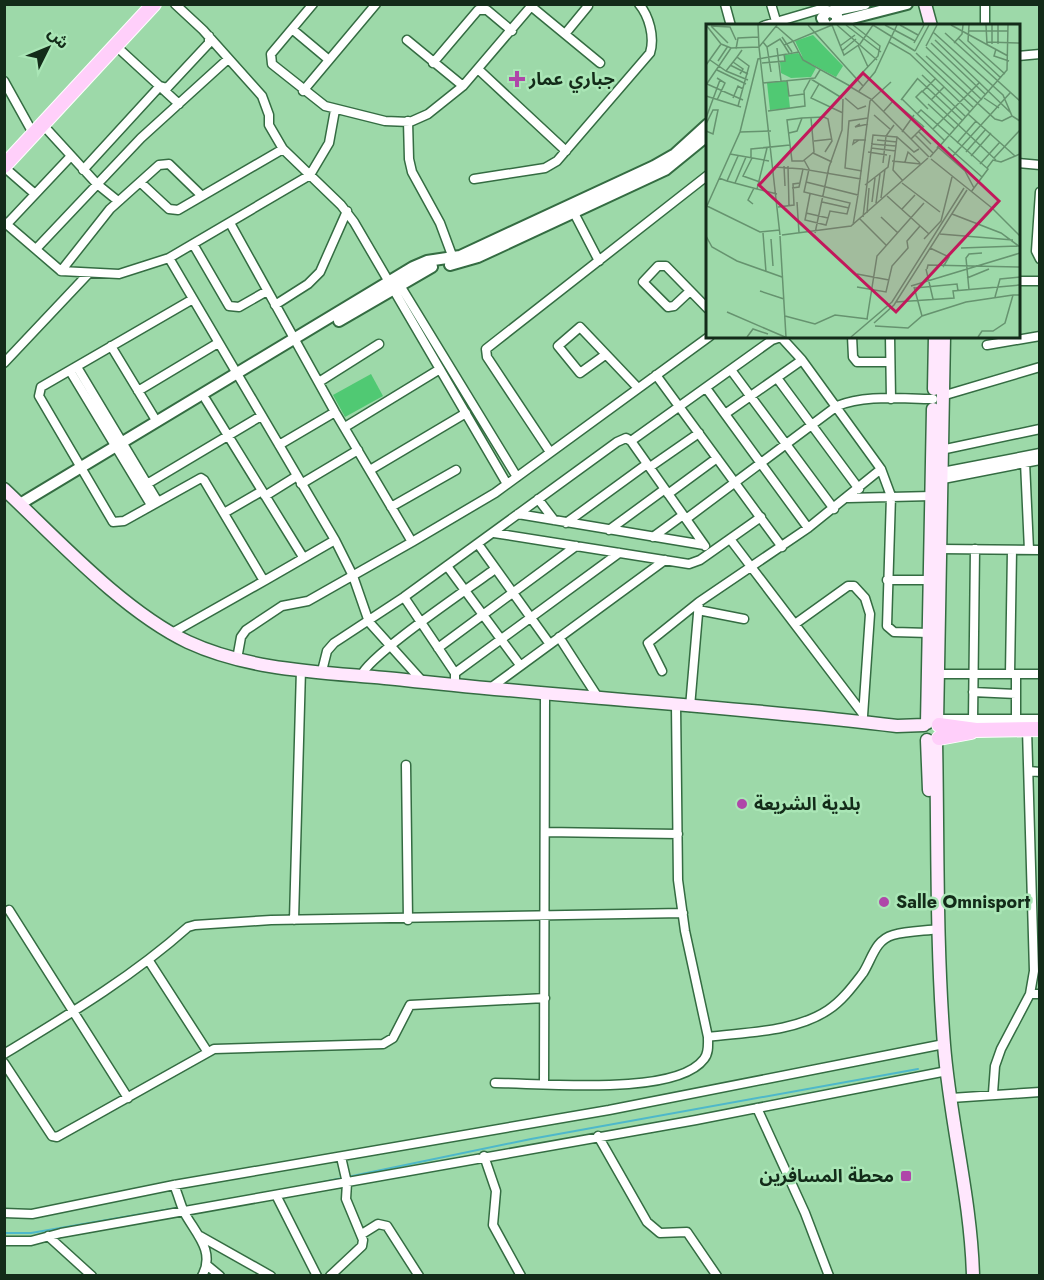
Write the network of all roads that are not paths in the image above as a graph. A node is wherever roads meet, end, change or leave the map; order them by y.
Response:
1 (143, 4) edge
2 (154, 4) edge
3 (175, 4) edge
4 (313, 4) edge
5 (376, 4) edge
6 (725, 4) edge
7 (771, 4) edge
8 (865, 4) edge
9 (907, 4) edge
10 (918, 4) edge
11 (925, 4) edge
12 (986, 4) edge
13 (641, 5) edge
14 (533, 6) edge
15 (588, 6) dead end
16 (827, 20) edge
17 (776, 21) junction
18 (790, 22) edge
19 (730, 24) edge
20 (768, 24) edge
21 (923, 24) edge
22 (930, 24) edge
23 (985, 24) edge
24 (292, 29) junction
25 (512, 31) junction
26 (565, 34) junction
27 (209, 36) junction
28 (407, 40) dead end
29 (116, 46) junction
30 (1040, 54) edge
31 (1020, 56) edge
32 (228, 59) junction
33 (329, 60) junction
34 (433, 63) junction
35 (600, 63) dead end
36 (479, 70) junction
37 (4, 81) edge
38 (160, 86) junction
39 (463, 86) junction
40 (303, 91) junction
41 (179, 104) junction
42 (335, 110) junction
43 (408, 122) junction
44 (706, 126) edge
45 (36, 129) junction
46 (706, 137) edge
47 (283, 149) junction
48 (566, 151) junction
49 (4, 154) edge
50 (71, 156) junction
51 (1020, 164) edge
52 (1040, 165) edge
53 (4, 167) edge
54 (83, 170) junction
55 (310, 175) junction
56 (706, 177) edge
57 (474, 179) dead end
58 (140, 182) junction
59 (97, 184) junction
60 (1040, 192) edge
61 (35, 194) junction
62 (202, 196) junction
63 (118, 201) junction
64 (347, 211) junction
65 (573, 211) junction
66 (6, 223) edge
67 (230, 223) junction
68 (193, 244) junction
69 (36, 249) junction
70 (169, 258) junction
71 (453, 258) junction
72 (1040, 259) edge
73 (599, 261) junction
74 (61, 271) junction
75 (89, 273) junction
76 (1020, 281) edge
77 (1040, 281) edge
78 (392, 282) junction
79 (267, 291) junction
80 (690, 291) junction
81 (193, 299) junction
82 (275, 305) junction
83 (706, 307) edge
84 (1040, 336) edge
85 (707, 338) edge
86 (778, 338) edge
87 (782, 338) edge
88 (852, 338) edge
89 (890, 338) edge
90 (935, 338) edge
91 (944, 338) edge
92 (218, 343) junction
93 (296, 343) junction
94 (379, 344) dead end
95 (987, 345) dead end
96 (111, 346) junction
97 (605, 355) junction
98 (802, 360) junction
99 (890, 362) junction
100 (4, 363) edge
101 (1040, 367) edge
102 (74, 369) junction
103 (440, 369) junction
104 (731, 370) junction
105 (656, 375) junction
106 (238, 377) junction
107 (777, 378) junction
108 (319, 382) junction
109 (638, 388) junction
110 (706, 388) junction
111 (138, 391) junction
112 (751, 396) junction
113 (938, 398) junction
114 (891, 399) junction
115 (206, 400) junction
116 (837, 406) junction
117 (680, 407) junction
118 (335, 412) junction
119 (466, 413) junction
120 (725, 414) junction
121 (261, 416) junction
122 (157, 422) junction
123 (811, 426) junction
124 (345, 427) junction
125 (1040, 429) edge
126 (699, 433) junction
127 (228, 436) junction
128 (631, 441) junction
129 (785, 444) junction
130 (279, 445) junction
131 (121, 447) junction
132 (358, 450) junction
133 (941, 450) junction
134 (550, 452) junction
135 (1040, 453) edge
136 (717, 458) junction
137 (1040, 460) edge
138 (1025, 462) junction
139 (759, 463) junction
140 (649, 466) junction
141 (881, 469) junction
142 (83, 470) junction
143 (370, 470) junction
144 (456, 470) dead end
145 (517, 477) junction
146 (936, 477) junction
147 (299, 480) junction
148 (734, 482) junction
149 (147, 484) junction
150 (507, 484) junction
151 (4, 489) edge
152 (859, 489) junction
153 (666, 491) junction
154 (264, 494) junction
155 (891, 496) junction
156 (932, 496) junction
157 (848, 498) junction
158 (538, 499) junction
159 (155, 504) junction
160 (23, 506) junction
161 (392, 507) junction
162 (834, 509) junction
163 (224, 513) junction
164 (518, 514) junction
165 (684, 517) junction
166 (761, 517) junction
167 (554, 520) junction
168 (566, 523) junction
169 (808, 528) junction
170 (609, 530) junction
171 (494, 533) junction
172 (653, 537) junction
173 (730, 539) junction
174 (335, 540) junction
175 (412, 542) junction
176 (478, 544) junction
177 (704, 545) junction
178 (576, 546) junction
179 (782, 547) junction
180 (940, 549) junction
181 (975, 549) junction
182 (1012, 550) junction
183 (1029, 550) junction
184 (1040, 550) edge
185 (619, 553) junction
186 (710, 553) junction
187 (303, 558) junction
188 (665, 561) junction
189 (750, 565) junction
190 (447, 566) junction
191 (495, 569) junction
192 (353, 576) junction
193 (887, 580) junction
194 (930, 580) junction
195 (264, 581) junction
196 (466, 591) junction
197 (513, 593) junction
198 (404, 597) junction
199 (699, 606) junction
200 (484, 615) junction
201 (531, 618) junction
202 (744, 619) dead end
203 (369, 622) junction
204 (422, 623) junction
205 (795, 624) junction
206 (172, 633) junction
207 (929, 633) junction
208 (558, 637) junction
209 (502, 639) junction
210 (549, 643) junction
211 (390, 647) junction
212 (438, 648) junction
213 (237, 659) junction
214 (520, 665) junction
215 (301, 669) junction
216 (322, 671) junction
217 (662, 671) dead end
218 (973, 673) junction
219 (938, 674) junction
220 (1013, 674) junction
221 (1040, 674) edge
222 (361, 675) junction
223 (455, 679) junction
224 (423, 682) junction
225 (488, 689) junction
226 (973, 692) junction
227 (545, 694) junction
228 (1016, 694) junction
229 (599, 699) junction
230 (676, 705) junction
231 (690, 707) junction
232 (862, 718) junction
233 (1040, 719) edge
234 (1016, 720) junction
235 (974, 725) junction
236 (1033, 729) edge
237 (932, 730) junction
238 (406, 765) dead end
239 (1029, 771) junction
240 (1040, 772) edge
241 (1035, 807) edge
242 (545, 832) junction
243 (678, 834) junction
244 (1035, 838) edge
245 (1036, 870) edge
246 (1036, 899) edge
247 (9, 910) dead end
248 (683, 913) junction
249 (545, 916) junction
250 (294, 920) junction
251 (408, 920) junction
252 (939, 929) junction
253 (1036, 933) edge
254 (149, 961) junction
255 (1035, 994) edge
256 (544, 998) junction
257 (75, 1011) junction
258 (708, 1037) junction
259 (944, 1044) junction
260 (207, 1051) junction
261 (4, 1054) edge
262 (4, 1063) edge
263 (947, 1071) junction
264 (495, 1083) dead end
265 (544, 1083) junction
266 (1040, 1092) edge
267 (993, 1093) junction
268 (128, 1098) junction
269 (951, 1098) junction
270 (757, 1108) junction
271 (598, 1136) junction
272 (484, 1156) junction
273 (341, 1157) junction
274 (347, 1184) junction
275 (174, 1185) junction
276 (276, 1196) junction
277 (184, 1212) junction
278 (4, 1213) edge
279 (362, 1234) junction
280 (48, 1236) junction
281 (200, 1236) junction
282 (4, 1241) edge
283 (208, 1266) junction
284 (92, 1275) edge
285 (202, 1275) edge
286 (220, 1275) edge
287 (271, 1275) edge
288 (317, 1275) edge
289 (330, 1275) edge
290 (419, 1275) edge
291 (521, 1275) edge
292 (717, 1275) edge
293 (829, 1275) edge
294 (974, 1275) edge

1 - 45 main road
2 - 29 main road
3 - 27 street
4 - 24 street
5 - 33 street
6 - 19 street
7 - 17 street
8 - 16 street
9 - 16 street
10 - 21 main road
11 - 22 main road
12 - 23 street
13 - 48 street
14 - 25 street
14 - 26 street
15 - 26 street
16 - 18 street
17 - 18 street
17 - 20 street
24 - 33 street
24 - 40 street
25 - 34 street
25 - 36 street
26 - 35 street
27 - 32 street
27 - 38 street
28 - 34 street
29 - 38 street
29 - 45 main road
30 - 31 street
32 - 41 street
32 - 47 street
33 - 40 street
34 - 39 street
36 - 39 street
36 - 48 street
37 - 45 street
38 - 41 street
38 - 54 street
39 - 43 street
40 - 42 street
41 - 59 street
42 - 43 street
42 - 55 street
43 - 71 street
44 - 71 street
45 - 49 main road
45 - 50 street
45 - 53 main road
46 - 65 street
47 - 55 street
47 - 62 street
48 - 57 street
50 - 54 street
50 - 61 street
51 - 52 street
53 - 61 street
54 - 59 street
55 - 64 street
55 - 67 street
56 - 73 street
58 - 62 street
58 - 62 street
58 - 63 street
59 - 63 street
59 - 69 street
60 - 72 street
61 - 66 street
63 - 74 street
64 - 78 street
64 - 82 street
65 - 73 street
65 - 78 street
66 - 69 street
67 - 68 street
67 - 79 street
68 - 70 street
68 - 79 street
69 - 74 street
70 - 75 street
70 - 81 street
71 - 78 street
73 - 134 street
74 - 75 street
75 - 100 street
76 - 77 street
78 - 93 street
78 - 103 street
78 - 145 street
79 - 82 street
80 - 80 street
80 - 83 street
81 - 92 street
81 - 96 street
82 - 93 street
84 - 95 street
85 - 105 street
86 - 104 street
87 - 98 street
88 - 99 street
89 - 99 street
90 - 113 main road
91 - 113 main road
92 - 106 street
92 - 111 street
93 - 106 street
93 - 108 street
94 - 108 street
96 - 102 street
96 - 111 street
97 - 97 street
97 - 109 street
98 - 107 street
98 - 116 street
99 - 114 street
101 - 113 street
102 - 131 street
102 - 142 street
103 - 119 street
103 - 124 street
104 - 110 street
104 - 112 street
105 - 109 street
105 - 117 street
106 - 115 street
106 - 121 street
106 - 122 street
107 - 112 street
107 - 123 street
108 - 118 street
109 - 134 street
110 - 117 street
110 - 120 street
111 - 122 street
112 - 120 street
112 - 129 street
113 - 114 street
113 - 133 main road
113 - 146 main road
114 - 116 street
115 - 127 street
115 - 131 street
116 - 123 street
116 - 141 street
117 - 126 street
117 - 128 street
118 - 124 street
118 - 130 street
119 - 143 street
119 - 150 street
120 - 139 street
121 - 127 street
121 - 130 street
122 - 131 street
123 - 129 street
123 - 152 street
124 - 132 street
125 - 133 street
126 - 136 street
126 - 140 street
127 - 149 street
127 - 154 street
128 - 140 street
128 - 158 street
129 - 139 street
129 - 162 street
130 - 147 street
131 - 142 street
131 - 149 street
131 - 159 street
132 - 143 street
132 - 147 street
133 - 146 main road
134 - 145 street
135 - 146 street
136 - 148 street
136 - 153 street
137 - 138 street
138 - 146 street
138 - 183 street
139 - 148 street
139 - 169 street
140 - 153 street
140 - 168 street
141 - 152 street
141 - 155 street
142 - 159 street
142 - 160 street
143 - 161 street
144 - 161 street
145 - 150 street
146 - 156 main road
146 - 180 main road
147 - 154 street
147 - 174 street
148 - 165 street
148 - 166 street
149 - 159 street
150 - 175 street
151 - 160 main road
152 - 157 street
153 - 165 street
153 - 170 street
154 - 163 street
154 - 187 street
155 - 156 street
155 - 157 street
155 - 193 street
156 - 194 main road
157 - 162 street
158 - 164 street
158 - 167 street
159 - 163 street
160 - 206 main road
161 - 175 street
162 - 169 street
163 - 195 street
164 - 167 street
164 - 171 street
165 - 172 street
165 - 177 street
166 - 173 street
166 - 179 street
167 - 168 street
168 - 170 street
169 - 179 street
170 - 172 street
171 - 176 street
171 - 178 street
172 - 177 street
173 - 186 street
173 - 189 street
174 - 187 street
174 - 192 street
175 - 192 street
176 - 190 street
176 - 191 street
177 - 186 street
178 - 185 street
178 - 197 street
179 - 189 street
180 - 181 street
180 - 219 main road
181 - 182 street
181 - 218 street
182 - 183 street
182 - 220 street
183 - 184 street
185 - 188 street
185 - 201 street
186 - 188 street
187 - 195 street
188 - 208 street
189 - 199 street
189 - 205 street
190 - 196 street
190 - 198 street
191 - 196 street
191 - 197 street
192 - 203 street
192 - 213 street
193 - 194 street
193 - 207 street
194 - 207 main road
195 - 206 street
196 - 200 street
196 - 204 street
197 - 200 street
197 - 201 street
198 - 203 street
198 - 204 street
199 - 202 street
199 - 217 street
199 - 231 street
200 - 209 street
200 - 212 street
201 - 209 street
201 - 210 street
203 - 211 street
203 - 216 street
204 - 211 street
204 - 212 street
205 - 232 street
205 - 232 street
206 - 213 main road
207 - 237 main road
208 - 210 street
208 - 229 street
209 - 214 street
209 - 223 street
210 - 214 street
211 - 222 street
211 - 224 street
212 - 223 street
213 - 215 main road
214 - 225 street
215 - 216 main road
215 - 250 street
216 - 222 main road
218 - 219 street
218 - 220 street
218 - 226 street
219 - 237 main road
220 - 221 street
220 - 228 street
222 - 224 main road
223 - 224 main road
223 - 225 main road
225 - 227 main road
226 - 228 street
226 - 235 street
227 - 229 main road
227 - 242 street
228 - 234 street
229 - 230 main road
230 - 231 main road
230 - 243 street
231 - 232 main road
232 - 237 main road
233 - 234 street
234 - 235 street
235 - 236 main road
235 - 237 main road
236 - 239 street
237 - 252 main road
238 - 251 street
239 - 240 street
239 - 241 street
241 - 244 street
242 - 243 street
242 - 249 street
243 - 248 street
244 - 245 street
245 - 246 street
246 - 253 street
247 - 257 street
248 - 249 street
248 - 258 street
249 - 251 street
249 - 256 street
250 - 251 street
250 - 254 street
252 - 258 street
252 - 259 main road
253 - 255 street
254 - 257 street
254 - 260 street
255 - 267 street
256 - 260 street
256 - 265 street
257 - 261 street
257 - 268 street
258 - 265 street
259 - 263 main road
259 - 273 street
260 - 268 street
262 - 268 street
263 - 269 main road
263 - 270 street
264 - 265 street
266 - 267 street
267 - 269 street
269 - 294 main road
270 - 271 street
270 - 293 street
271 - 272 street
271 - 292 street
272 - 274 street
272 - 291 street
273 - 274 street
273 - 275 street
274 - 276 street
274 - 279 street
275 - 277 street
275 - 278 street
276 - 277 street
276 - 288 street
277 - 280 street
277 - 281 street
279 - 289 street
279 - 290 street
280 - 282 street
280 - 284 street
281 - 283 street
281 - 287 street
283 - 285 street
283 - 286 street

